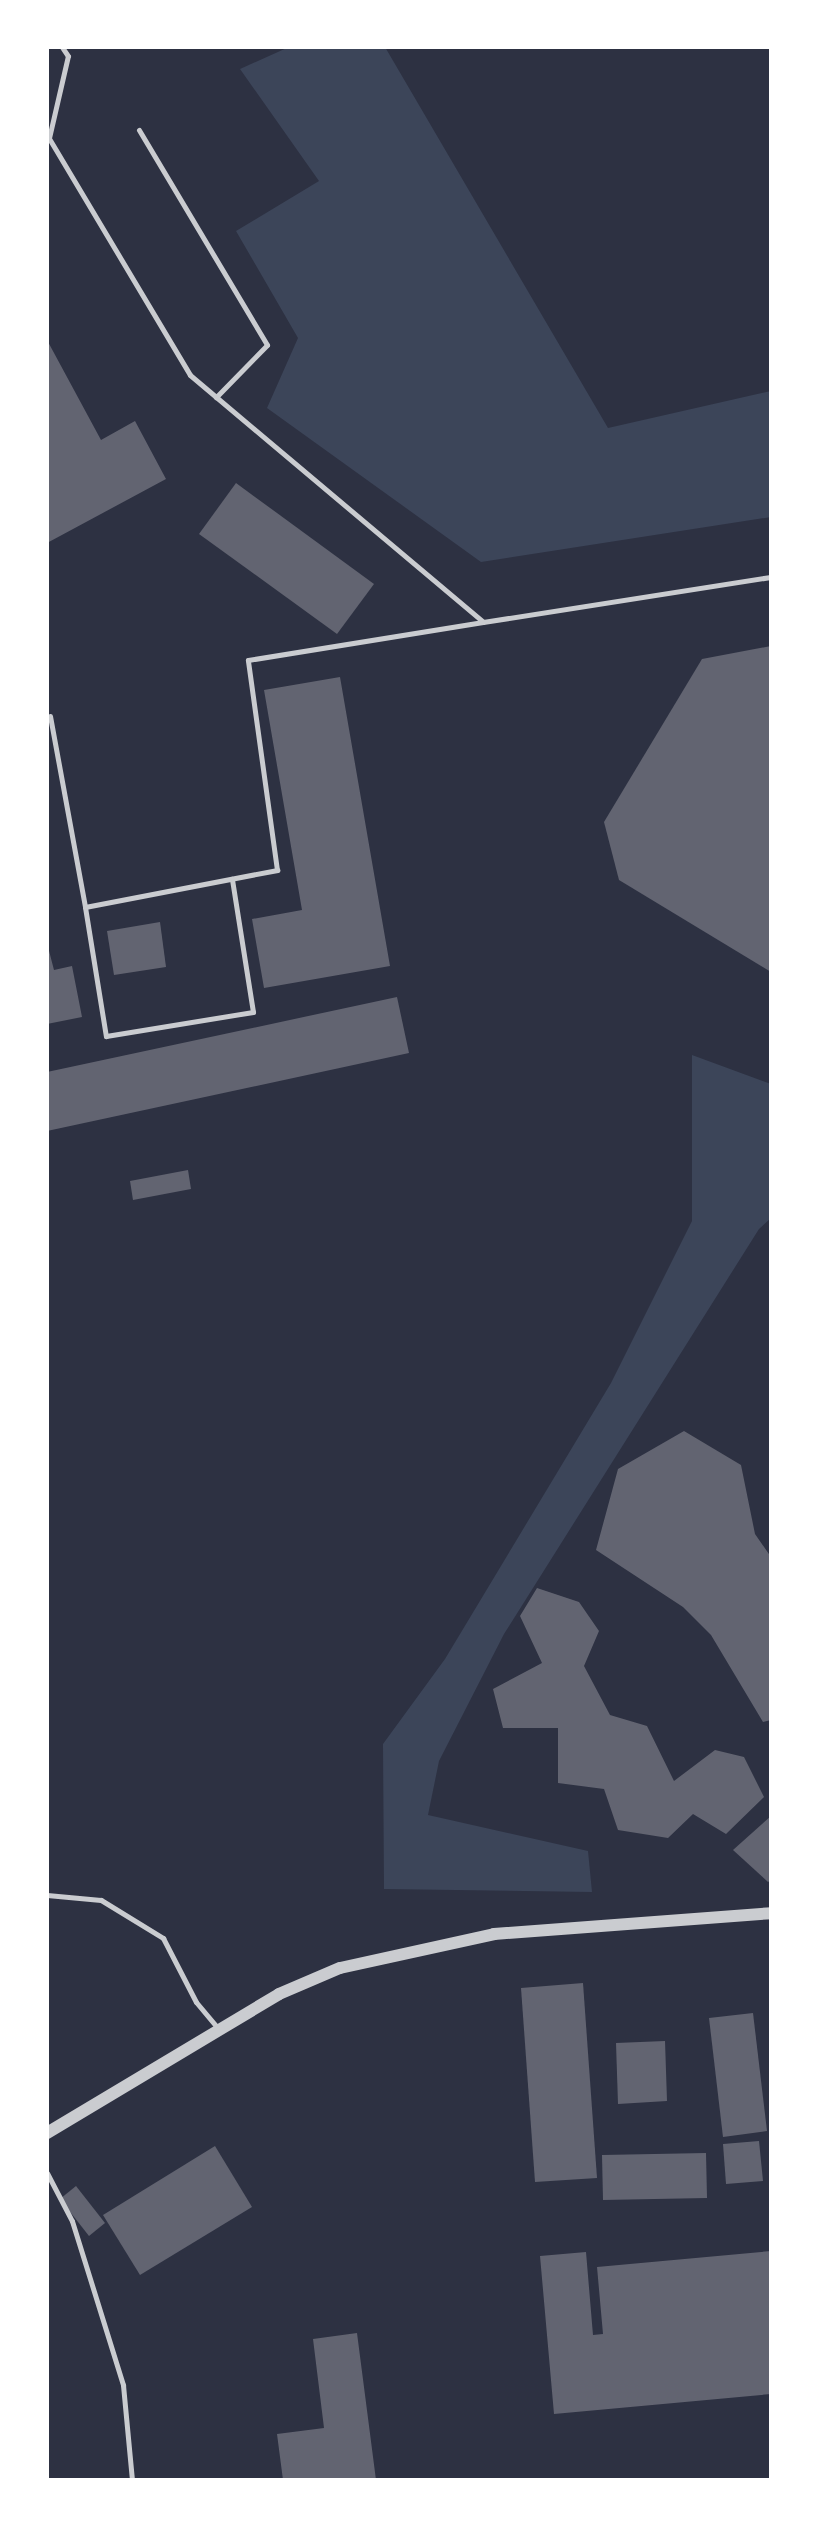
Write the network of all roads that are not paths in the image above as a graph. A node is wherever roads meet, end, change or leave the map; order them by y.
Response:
1 (62, 47) edge
2 (72, 47) edge
3 (68, 56) junction
4 (139, 130) dead end
5 (48, 136) edge
6 (216, 397) junction
7 (771, 577) edge
8 (483, 622) junction
9 (50, 716) dead end
10 (232, 879) junction
11 (85, 907) junction
12 (47, 1895) edge
13 (771, 1913) edge
14 (218, 2028) junction
15 (47, 2133) edge
16 (47, 2173) edge
17 (132, 2480) edge

1 - 3 lane
2 - 3 lane
3 - 5 lane
4 - 6 lane
5 - 6 lane
6 - 8 lane
7 - 8 lane
8 - 10 lane
9 - 11 lane
10 - 11 lane
10 - 11 lane
12 - 14 lane
13 - 14 street
14 - 15 street
16 - 17 lane

